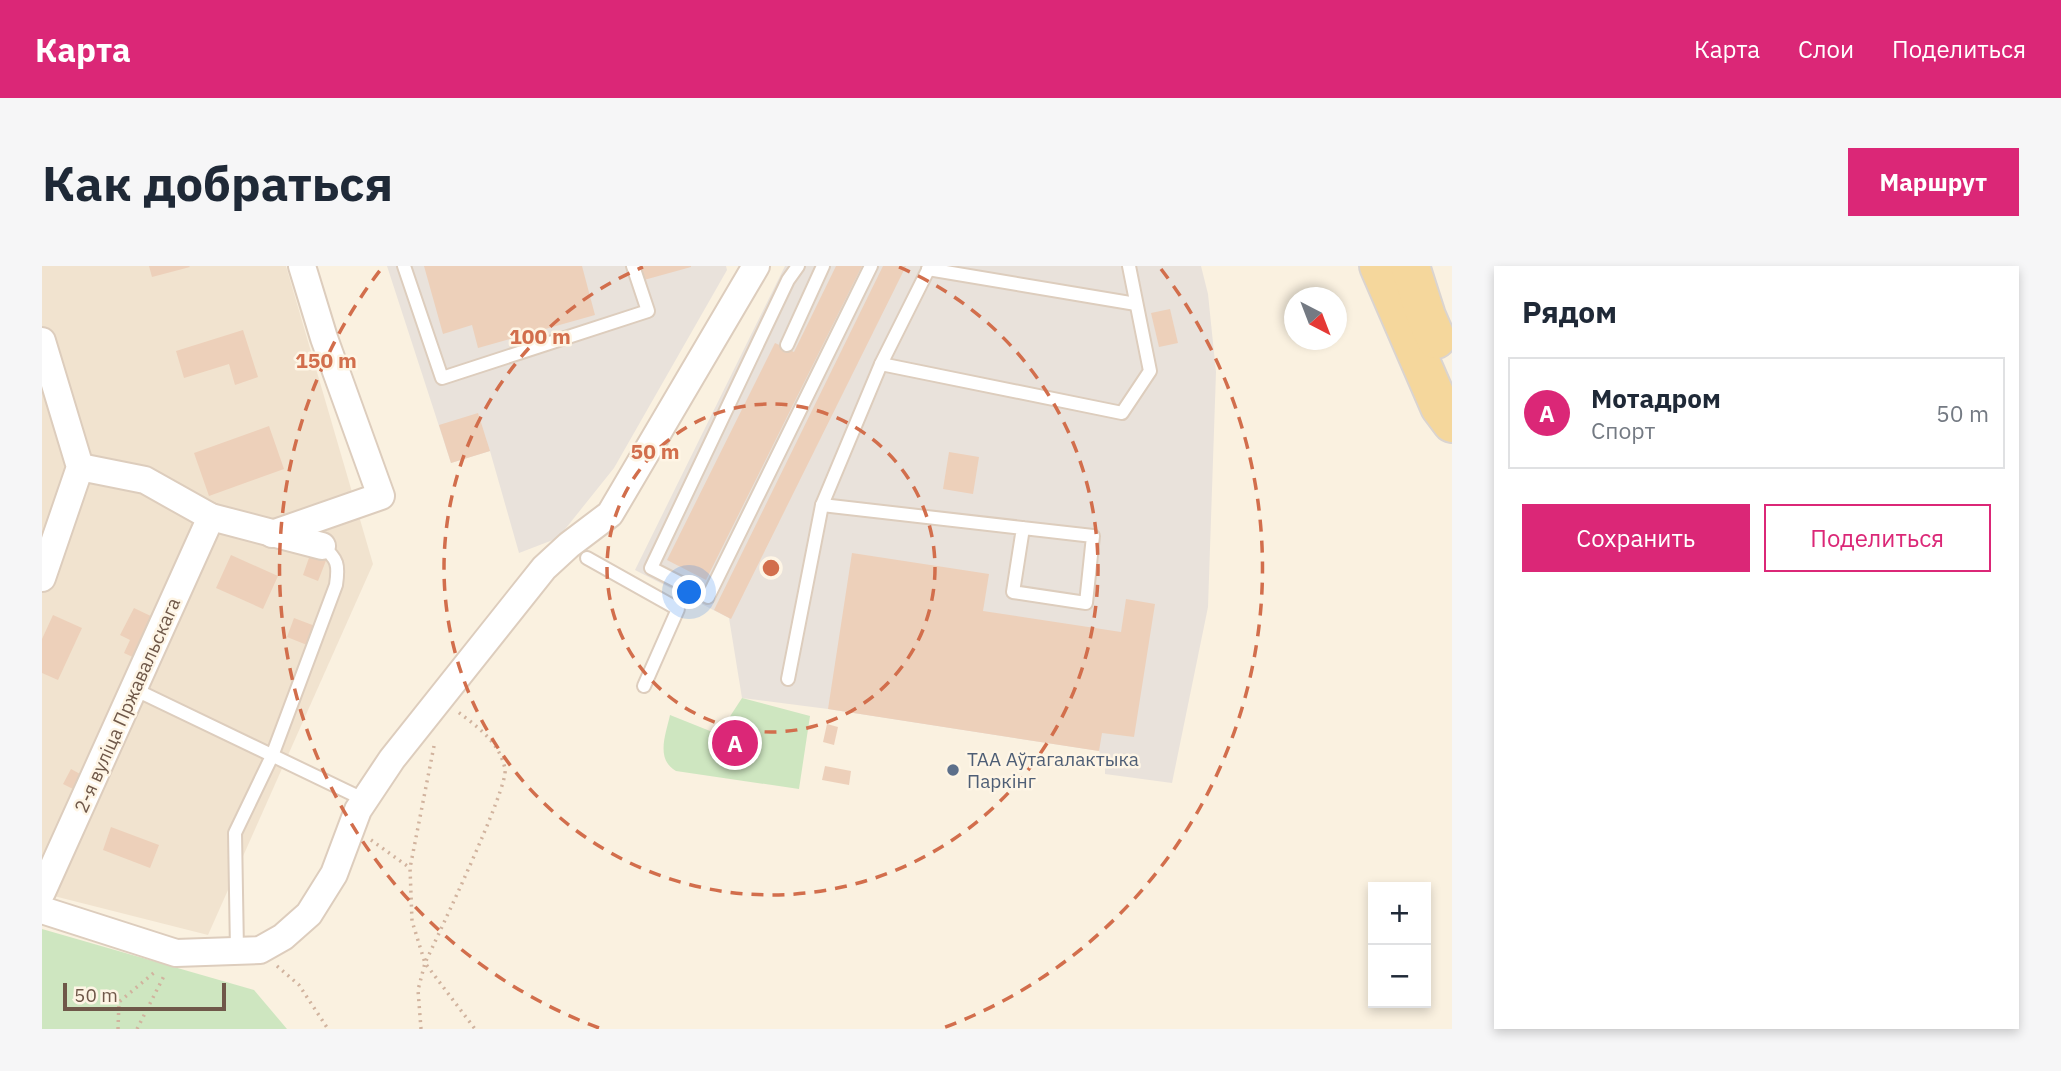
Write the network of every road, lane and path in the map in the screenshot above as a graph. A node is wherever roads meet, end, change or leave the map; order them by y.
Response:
1 (302, 266) edge
2 (404, 266) edge
3 (633, 266) edge
4 (756, 266) edge
5 (798, 266) edge
6 (823, 266) edge
7 (871, 266) edge
8 (1129, 266) edge
9 (1379, 266) edge
10 (1410, 266) edge
11 (929, 267) edge
12 (1136, 304) junction
13 (42, 341) edge
14 (787, 345) dead end
15 (881, 363) junction
16 (1452, 377) edge
17 (1452, 423) edge
18 (80, 467) junction
19 (822, 505) junction
20 (211, 517) junction
21 (1023, 528) junction
22 (272, 534) junction
23 (322, 547) joint
24 (587, 558) dead end
25 (42, 578) edge
26 (788, 679) dead end
27 (644, 687) dead end
28 (134, 689) junction
29 (440, 698) junction
30 (435, 743) dead end
31 (272, 756) junction
32 (365, 800) junction
33 (352, 827) junction
34 (410, 867) junction
35 (42, 892) edge
36 (42, 910) edge
37 (249, 951) junction
38 (176, 953) junction
39 (425, 963) junction
40 (118, 1029) edge
41 (136, 1029) edge
42 (328, 1029) edge
43 (421, 1029) edge
44 (475, 1029) edge

1 - 22 street
2 - 3 lane
4 - 29 street
5 - 7 lane
6 - 14 lane
8 - 12 lane
9 - 17 main road
10 - 16 main road
11 - 12 lane
11 - 15 lane
12 - 15 lane
13 - 18 street
15 - 19 lane
18 - 20 street
18 - 25 street
19 - 21 lane
19 - 26 lane
20 - 22 street
20 - 28 street, 2-я вуліца Пржавальскага
21 - 21 lane
22 - 23 street
23 - 31 lane
24 - 27 lane
28 - 31 lane
28 - 35 street, 2-я вуліца Пржавальскага
29 - 32 street
29 - 39 path
30 - 34 path
31 - 32 lane
31 - 37 lane
32 - 33 street
33 - 34 path
33 - 37 street
34 - 39 path
36 - 38 street
37 - 38 street
37 - 42 path
38 - 40 path
38 - 41 path
39 - 43 path
39 - 44 path

